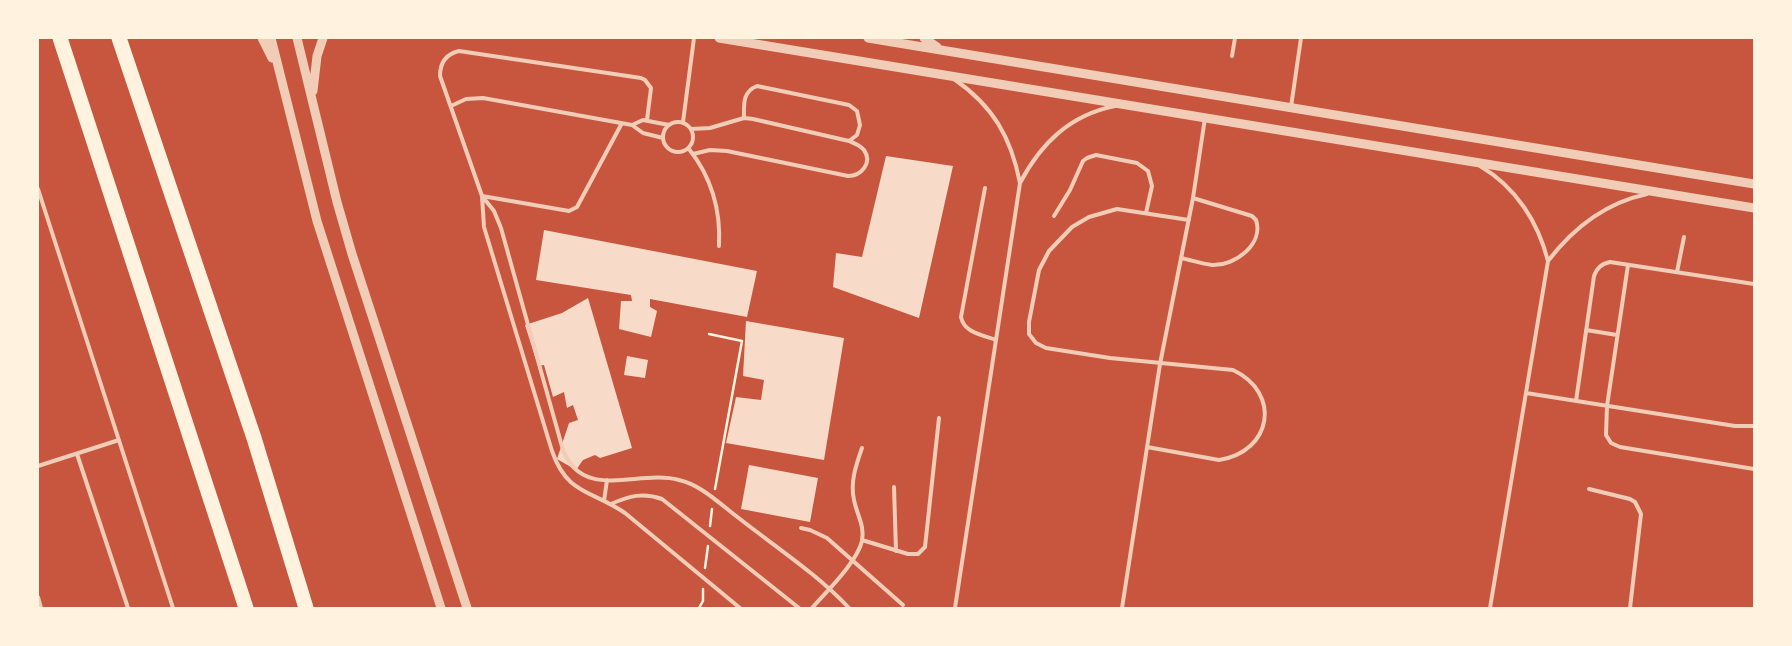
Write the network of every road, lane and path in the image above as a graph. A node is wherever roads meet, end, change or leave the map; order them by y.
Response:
1 (60, 38) edge
2 (119, 38) edge
3 (262, 38) edge
4 (271, 38) edge
5 (297, 38) edge
6 (322, 38) edge
7 (694, 38) edge
8 (719, 38) edge
9 (868, 38) edge
10 (924, 38) edge
11 (1235, 38) edge
12 (1302, 38) edge
13 (942, 50) junction
14 (1232, 56) dead end
15 (950, 76) junction
16 (280, 78) junction
17 (312, 98) junction
18 (1126, 104) junction
19 (451, 106) junction
20 (1291, 107) junction
21 (744, 118) junction
22 (1205, 118) junction
23 (647, 120) junction
24 (682, 122) junction
25 (622, 123) junction
26 (632, 124) junction
27 (669, 125) junction
28 (691, 129) junction
29 (663, 138) junction
30 (849, 141) junction
31 (689, 149) junction
32 (693, 154) junction
33 (1469, 160) junction
34 (1020, 183) junction
35 (1754, 184) edge
36 (985, 188) dead end
37 (38, 189) edge
38 (1656, 192) junction
39 (482, 196) junction
40 (1193, 198) junction
41 (1754, 208) edge
42 (1146, 213) junction
43 (1054, 216) dead end
44 (1189, 220) junction
45 (1684, 237) dead end
46 (719, 246) dead end
47 (1181, 258) junction
48 (1548, 261) junction
49 (1628, 264) junction
50 (1678, 272) junction
51 (1754, 284) edge
52 (1586, 330) junction
53 (709, 334) dead end
54 (1617, 335) junction
55 (996, 340) junction
56 (1160, 364) junction
57 (1526, 394) junction
58 (1576, 401) junction
59 (1607, 406) junction
60 (939, 418) dead end
61 (1754, 426) edge
62 (119, 440) junction
63 (1147, 446) junction
64 (862, 448) dead end
65 (77, 454) junction
66 (38, 466) edge
67 (1754, 469) edge
68 (607, 480) junction
69 (894, 487) dead end
70 (1589, 489) dead end
71 (714, 500) junction
72 (604, 501) junction
73 (610, 504) junction
74 (801, 528) dead end
75 (709, 536) junction
76 (862, 540) junction
77 (896, 551) junction
78 (852, 561) junction
79 (704, 580) junction
80 (830, 588) junction
81 (38, 597) edge
82 (903, 605) dead end
83 (42, 608) edge
84 (128, 608) edge
85 (174, 608) edge
86 (246, 608) edge
87 (306, 608) edge
88 (441, 608) edge
89 (467, 608) edge
90 (698, 608) edge
91 (740, 608) edge
92 (799, 608) edge
93 (812, 608) edge
94 (849, 608) edge
95 (955, 608) edge
96 (1122, 608) edge
97 (1490, 608) edge
98 (1630, 608) edge

1 - 86 highway
2 - 87 highway
3 - 16 street
4 - 16 street
5 - 17 street
6 - 17 street
7 - 24 lane
8 - 15 street
9 - 13 street
10 - 13 street
11 - 14 lane
12 - 20 lane
13 - 20 street
15 - 18 street
15 - 34 lane
16 - 88 street
17 - 89 street
18 - 22 street
18 - 34 lane
19 - 23 lane
19 - 25 lane
19 - 39 lane
20 - 35 street
21 - 28 lane
21 - 30 lane
21 - 30 lane
22 - 33 street
22 - 40 lane
23 - 26 lane
23 - 27 lane
24 - 27 lane
24 - 28 lane
25 - 26 lane
25 - 39 lane
26 - 29 lane
27 - 29 lane
28 - 31 lane
29 - 31 lane
30 - 32 lane
31 - 32 lane
32 - 46 lane
33 - 38 street
33 - 48 lane
34 - 55 lane
36 - 55 lane
37 - 62 lane
38 - 41 street
38 - 48 lane
39 - 68 lane
39 - 72 lane
40 - 44 lane
40 - 47 lane
42 - 43 lane
42 - 44 lane
42 - 56 lane
44 - 47 lane
45 - 50 lane
47 - 56 lane
48 - 57 lane
49 - 50 lane
49 - 52 lane
49 - 54 lane
50 - 51 lane
52 - 54 lane
52 - 58 lane
53 - 71 path
54 - 59 lane
55 - 95 lane
56 - 63 lane
56 - 63 lane
57 - 58 lane
57 - 97 lane
58 - 59 lane
59 - 61 lane
59 - 67 lane
60 - 77 lane
62 - 65 lane
62 - 85 lane
63 - 96 lane
64 - 76 lane
65 - 66 lane
65 - 84 lane
68 - 71 lane
68 - 72 lane
69 - 77 lane
70 - 98 lane
71 - 75 path
71 - 80 lane
72 - 73 lane
73 - 75 lane
73 - 79 lane
74 - 78 lane
75 - 79 path
75 - 92 lane
76 - 77 lane
76 - 78 lane
78 - 80 lane
78 - 82 lane
79 - 90 path
79 - 91 lane
80 - 93 lane
80 - 94 lane
81 - 83 lane

